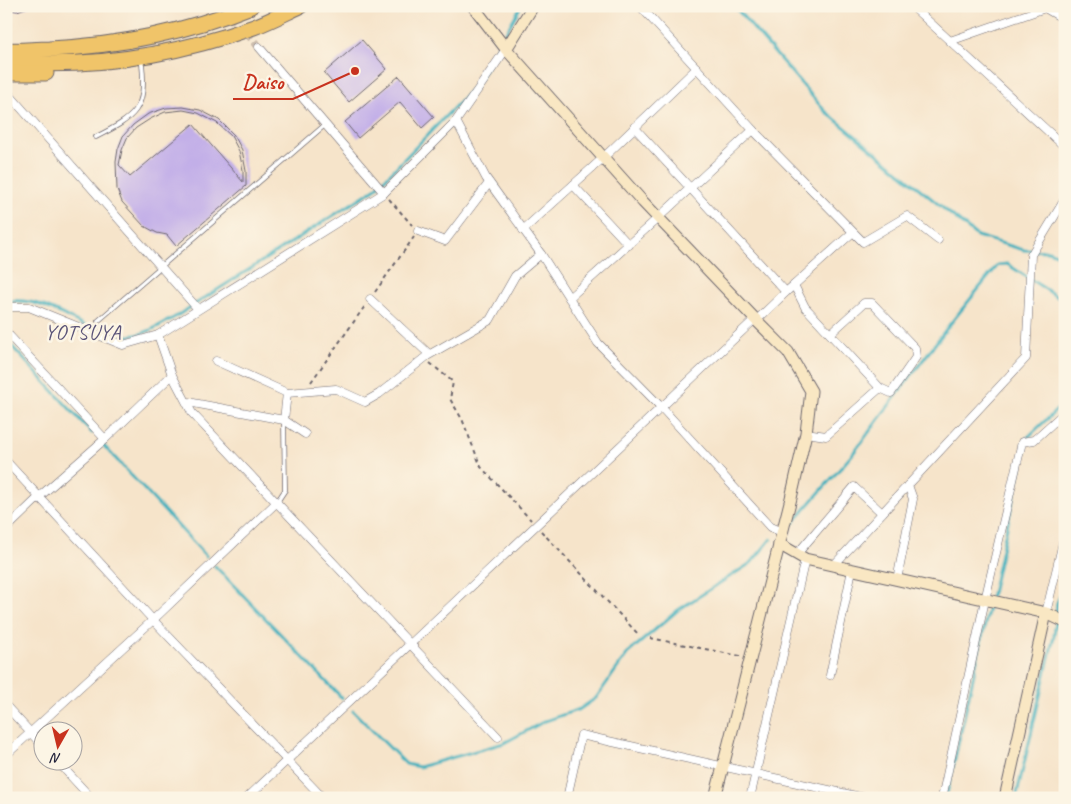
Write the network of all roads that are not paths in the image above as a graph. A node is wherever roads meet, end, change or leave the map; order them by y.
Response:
1 (251, 6) edge
2 (300, 6) edge
3 (473, 6) edge
4 (533, 6) edge
5 (640, 6) edge
6 (912, 6) edge
7 (1032, 9) edge
8 (1065, 11) edge
9 (950, 41) junction
10 (196, 46) junction
11 (259, 47) tunnel mouth
12 (506, 48) junction
13 (6, 50) edge
14 (6, 62) edge
15 (142, 64) junction
16 (697, 68) junction
17 (6, 73) edge
18 (7, 92) edge
19 (456, 121) junction
20 (326, 124) junction
21 (634, 127) junction
22 (753, 130) junction
23 (96, 137) dead end
24 (1065, 147) edge
25 (603, 158) junction
26 (489, 183) junction
27 (572, 185) junction
28 (690, 188) junction
29 (384, 193) junction
30 (1065, 199) edge
31 (658, 218) junction
32 (523, 230) junction
33 (418, 231) dead end
34 (852, 233) junction
35 (938, 240) dead end
36 (629, 244) junction
37 (541, 254) junction
38 (161, 267) junction
39 (794, 285) junction
40 (786, 292) junction
41 (569, 298) junction
42 (370, 299) dead end
43 (6, 307) edge
44 (197, 308) junction
45 (754, 319) junction
46 (98, 321) dead end
47 (6, 332) edge
48 (830, 334) junction
49 (158, 335) junction
50 (427, 356) junction
51 (216, 361) dead end
52 (172, 374) junction
53 (880, 388) junction
54 (287, 392) junction
55 (188, 402) junction
56 (661, 407) junction
57 (1065, 412) edge
58 (284, 420) junction
59 (305, 434) dead end
60 (806, 434) junction
61 (105, 439) junction
62 (6, 460) edge
63 (908, 485) junction
64 (39, 497) junction
65 (277, 502) junction
66 (882, 513) junction
67 (6, 529) edge
68 (1065, 534) edge
69 (781, 538) junction
70 (801, 557) junction
71 (832, 566) junction
72 (852, 570) junction
73 (896, 580) junction
74 (989, 600) junction
75 (1049, 614) junction
76 (154, 620) junction
77 (1064, 621) edge
78 (410, 645) junction
79 (830, 675) dead end
80 (6, 706) edge
81 (31, 732) junction
82 (498, 737) dead end
83 (6, 756) edge
84 (288, 760) junction
85 (723, 766) junction
86 (67, 772) edge
87 (756, 774) junction
88 (91, 798) edge
89 (247, 798) edge
90 (323, 798) edge
91 (567, 798) edge
92 (715, 798) edge
93 (750, 798) edge
94 (865, 798) edge
95 (942, 798) edge
96 (1005, 798) edge

1 - 13 highway
2 - 10 highway
3 - 12 street
4 - 12 street
5 - 16 street
6 - 9 street
7 - 8 street
7 - 9 street
9 - 24 street
10 - 14 highway
10 - 15 highway
11 - 20 street
12 - 19 street
12 - 25 street
15 - 17 highway
15 - 23 lane
16 - 21 street
16 - 22 street
18 - 38 street
19 - 26 street
19 - 29 street
20 - 29 street
20 - 38 lane
21 - 25 street
21 - 28 street
22 - 28 street
22 - 34 street
25 - 27 street
25 - 31 street
26 - 32 street
26 - 33 street
27 - 32 street
27 - 36 street
28 - 31 street
28 - 40 street
29 - 44 street
30 - 63 street
31 - 36 street
31 - 45 street
32 - 37 street
34 - 35 street
34 - 39 street
36 - 41 street
37 - 41 street
37 - 50 street
38 - 44 street
38 - 46 lane
39 - 40 street
39 - 48 street
40 - 45 street
41 - 56 street
42 - 50 street
43 - 49 street
44 - 49 street
45 - 56 street
45 - 60 street
47 - 61 street
48 - 53 street
48 - 53 street
49 - 52 street
50 - 54 street
51 - 54 street
52 - 55 street
52 - 61 street
53 - 60 street
54 - 58 street
55 - 58 street
55 - 65 street
56 - 69 street
56 - 78 street
57 - 74 street
58 - 59 street
58 - 65 lane
60 - 69 street
61 - 64 street
62 - 64 street
63 - 66 street
63 - 73 street
64 - 67 street
64 - 76 street
65 - 76 street
65 - 78 street
66 - 70 street
66 - 71 street
68 - 75 street
69 - 70 street
69 - 85 street
70 - 71 street
70 - 87 street
71 - 72 street
72 - 73 street
72 - 79 street
73 - 74 street
74 - 75 street
74 - 95 street
75 - 77 street
75 - 96 street
76 - 81 street
76 - 84 street
78 - 82 street
78 - 84 street
80 - 81 street
81 - 83 street
84 - 89 street
84 - 90 street
85 - 87 street
85 - 91 street
85 - 92 street
86 - 88 street
87 - 93 street
87 - 94 street

